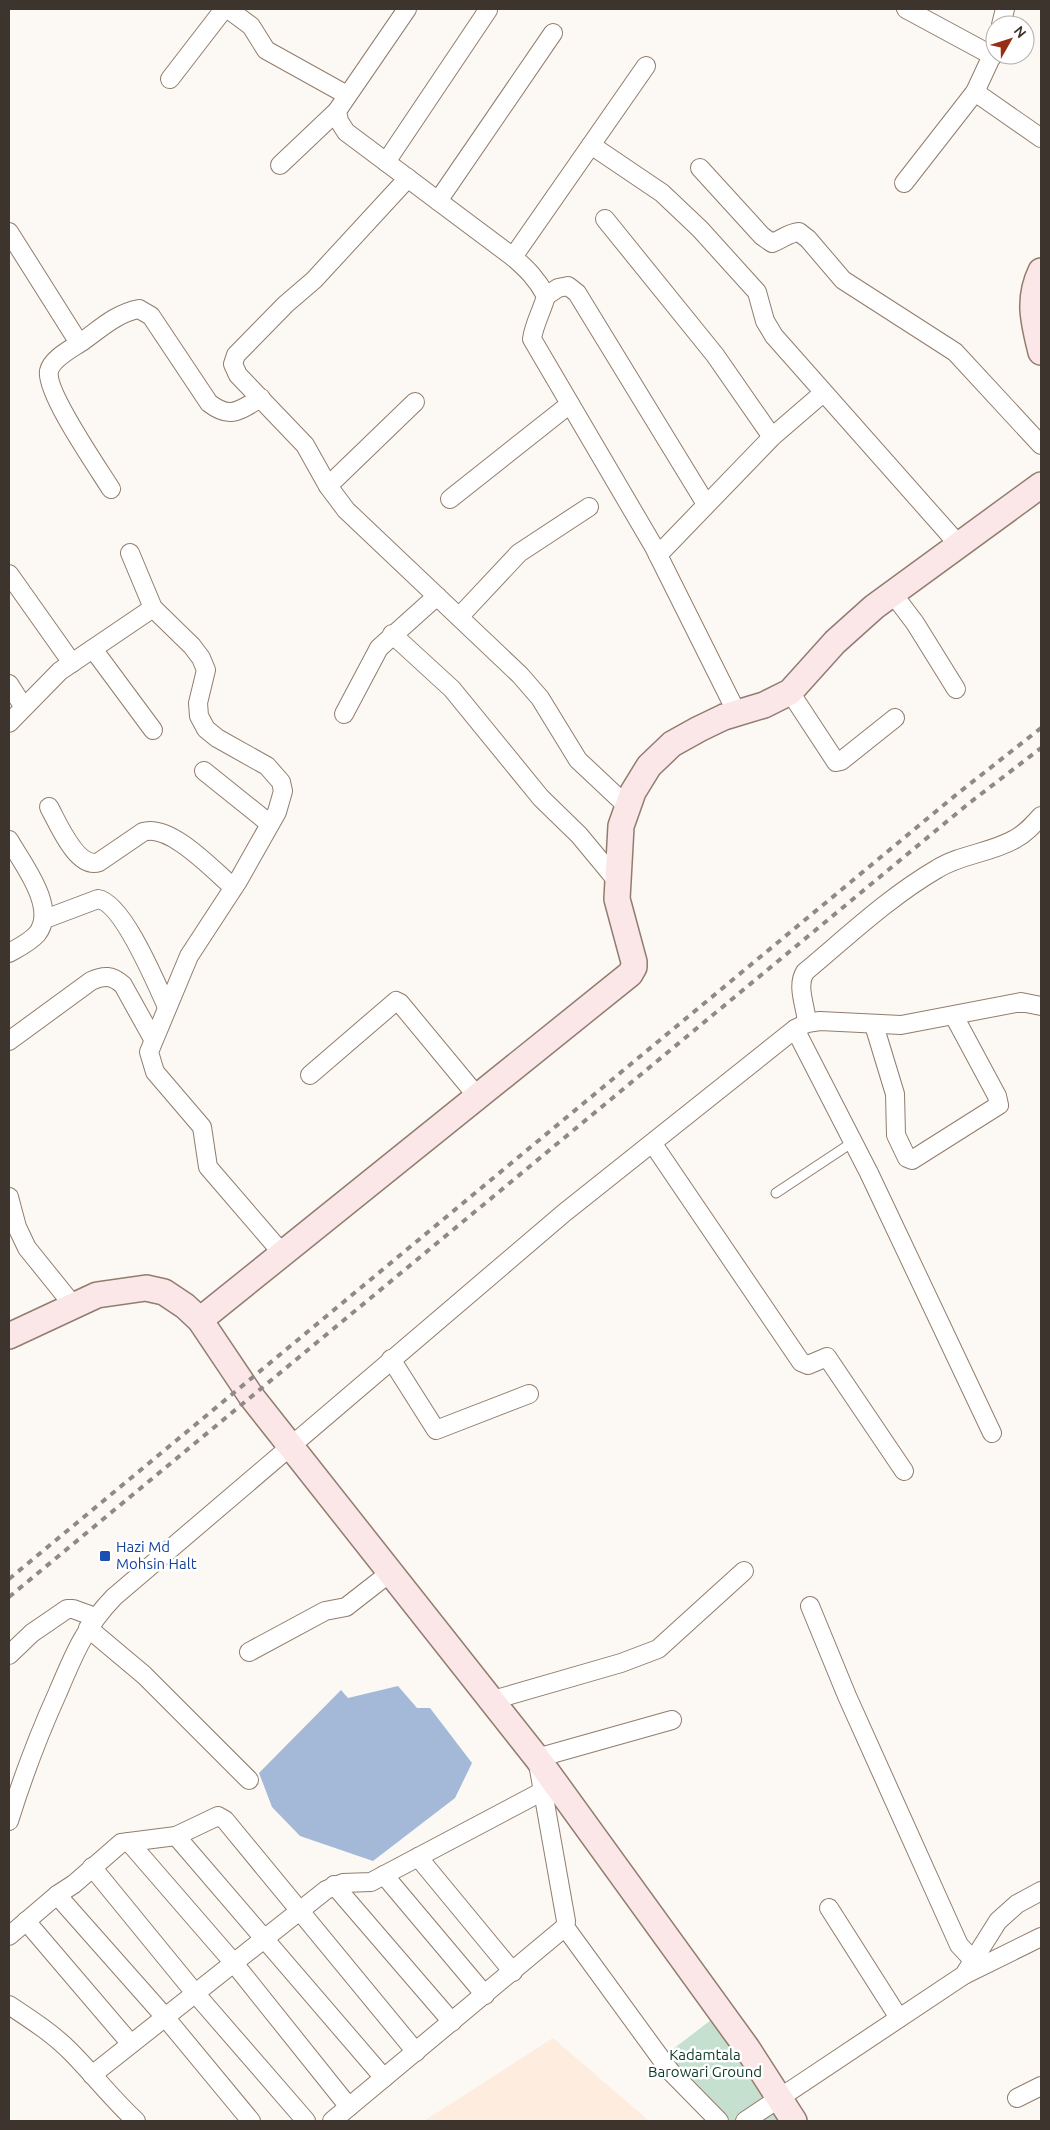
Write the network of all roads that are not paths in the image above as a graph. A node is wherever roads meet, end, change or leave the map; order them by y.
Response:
1 (224, 9) edge
2 (228, 9) edge
3 (407, 9) edge
4 (906, 9) edge
5 (488, 10) dead end
6 (553, 33) dead end
7 (985, 48) edge
8 (988, 65) edge
9 (646, 66) dead end
10 (170, 79) dead end
11 (976, 92) junction
12 (347, 95) junction
13 (337, 111) junction
14 (1041, 138) edge
15 (591, 145) junction
16 (386, 162) junction
17 (280, 164) dead end
18 (700, 168) dead end
19 (408, 178) junction
20 (904, 183) dead end
21 (438, 201) junction
22 (605, 219) dead end
23 (9, 232) edge
24 (513, 258) junction
25 (1039, 286) edge
26 (546, 296) junction
27 (79, 344) junction
28 (1041, 352) edge
29 (823, 393) junction
30 (260, 398) junction
31 (415, 402) dead end
32 (570, 404) junction
33 (772, 437) junction
34 (1041, 445) edge
35 (1041, 485) edge
36 (328, 486) junction
37 (111, 489) dead end
38 (450, 499) dead end
39 (706, 504) junction
40 (589, 507) dead end
41 (959, 545) junction
42 (130, 553) dead end
43 (658, 555) junction
44 (9, 574) edge
45 (893, 594) junction
46 (438, 596) junction
47 (154, 608) junction
48 (459, 616) junction
49 (392, 634) junction
50 (93, 649) junction
51 (72, 663) junction
52 (9, 684) edge
53 (956, 689) dead end
54 (790, 692) junction
55 (24, 706) junction
56 (737, 713) junction
57 (344, 714) dead end
58 (895, 718) dead end
59 (9, 723) edge
60 (153, 730) dead end
61 (204, 771) dead end
62 (49, 807) dead end
63 (628, 807) junction
64 (1041, 816) edge
65 (270, 824) junction
66 (9, 840) edge
67 (618, 882) junction
68 (234, 887) junction
69 (45, 919) junction
70 (9, 953) edge
71 (1041, 1006) edge
72 (167, 1007) junction
73 (954, 1016) junction
74 (874, 1025) junction
75 (801, 1026) junction
76 (154, 1039) junction
77 (9, 1041) edge
78 (310, 1075) dead end
79 (477, 1096) junction
80 (853, 1142) junction
81 (653, 1144) junction
82 (776, 1193) dead end
83 (9, 1197) edge
84 (282, 1254) junction
85 (73, 1305) junction
86 (200, 1320) junction
87 (9, 1336) edge
88 (391, 1359) junction
89 (529, 1394) dead end
90 (992, 1433) dead end
91 (291, 1447) junction
92 (904, 1472) dead end
93 (391, 1572) junction
94 (744, 1572) dead end
95 (810, 1606) dead end
96 (91, 1623) junction
97 (249, 1652) dead end
98 (9, 1655) edge
99 (493, 1700) junction
100 (672, 1720) dead end
101 (537, 1758) junction
102 (249, 1780) dead end
103 (543, 1791) junction
104 (9, 1821) edge
105 (176, 1836) junction
106 (129, 1842) junction
107 (418, 1857) junction
108 (92, 1867) junction
109 (384, 1875) junction
110 (334, 1885) junction
111 (1041, 1891) edge
112 (57, 1895) junction
113 (829, 1908) dead end
114 (301, 1910) junction
115 (26, 1921) junction
116 (565, 1927) junction
117 (9, 1936) edge
118 (1041, 1937) edge
119 (264, 1938) junction
120 (233, 1962) junction
121 (968, 1968) junction
122 (513, 1972) junction
123 (195, 1993) junction
124 (484, 1995) junction
125 (9, 2005) edge
126 (165, 2017) junction
127 (900, 2018) junction
128 (452, 2022) junction
129 (131, 2044) junction
130 (416, 2052) junction
131 (92, 2075) junction
132 (384, 2078) junction
133 (1041, 2086) edge
134 (779, 2098) junction
135 (1017, 2098) dead end
136 (349, 2107) junction
137 (126, 2119) edge
138 (251, 2121) edge
139 (306, 2121) edge
140 (332, 2121) edge
141 (719, 2121) edge
142 (745, 2121) edge
143 (794, 2121) edge

1 - 10 street
2 - 12 street
3 - 12 street
4 - 7 street
5 - 16 street
6 - 21 street
8 - 11 street
9 - 15 street
11 - 14 street
11 - 20 street
12 - 13 street
13 - 16 street
13 - 17 street
15 - 24 street
15 - 29 street
16 - 19 street
18 - 34 street
19 - 21 street
19 - 30 street
21 - 24 street
22 - 33 street
23 - 27 street
24 - 26 street
25 - 28 street
26 - 32 street
26 - 39 street
27 - 30 street
27 - 37 street
29 - 33 street
29 - 41 street
30 - 36 street
31 - 36 street
32 - 38 street
32 - 43 street
33 - 39 street
35 - 41 street
36 - 46 street
39 - 43 street
40 - 48 street
41 - 45 street
42 - 47 street
43 - 56 street
44 - 51 street
45 - 53 street
45 - 54 street
46 - 48 street
46 - 49 street
47 - 50 street
47 - 65 street
48 - 63 street
49 - 57 street
49 - 67 street
50 - 51 street
50 - 60 street
51 - 55 street
52 - 55 street
54 - 56 street
54 - 58 street
55 - 59 street
56 - 63 street
61 - 65 street
62 - 68 street
63 - 67 street
64 - 75 street
65 - 68 street
66 - 69 street
67 - 79 street
68 - 72 street
69 - 70 street
69 - 72 street
71 - 73 street
72 - 76 street
73 - 74 street
73 - 74 street
74 - 75 street
75 - 80 street
75 - 81 street
76 - 77 street
76 - 84 street
78 - 79 street
79 - 84 street
80 - 82 lane
80 - 90 street
81 - 88 street
81 - 92 street
83 - 85 street
84 - 86 street
85 - 86 street
85 - 87 street
86 - 91 street
88 - 89 street
88 - 91 street
91 - 93 street
91 - 96 street
93 - 97 street
93 - 99 street
94 - 99 street
95 - 121 street
96 - 98 street
96 - 102 street
96 - 104 street
99 - 101 street
100 - 101 street
101 - 103 street
101 - 134 street
103 - 107 street
103 - 116 street
105 - 106 street
105 - 114 street
105 - 119 street
106 - 108 street
106 - 120 street
107 - 109 street
107 - 122 street
108 - 112 street
108 - 123 street
109 - 110 street
109 - 124 street
110 - 114 street
110 - 128 street
111 - 121 street
112 - 115 street
112 - 126 street
113 - 127 street
114 - 119 street
114 - 130 street
115 - 117 street
115 - 129 street
116 - 122 street
116 - 141 street
118 - 121 street
119 - 120 street
119 - 132 street
120 - 123 street
120 - 136 street
121 - 127 street
122 - 124 street
123 - 126 street
123 - 139 street
124 - 128 street
125 - 131 street
126 - 129 street
126 - 138 street
127 - 134 street
128 - 130 street
129 - 131 street
130 - 132 street
131 - 137 street
132 - 136 street
133 - 135 street
134 - 142 street
134 - 143 street
136 - 140 street

